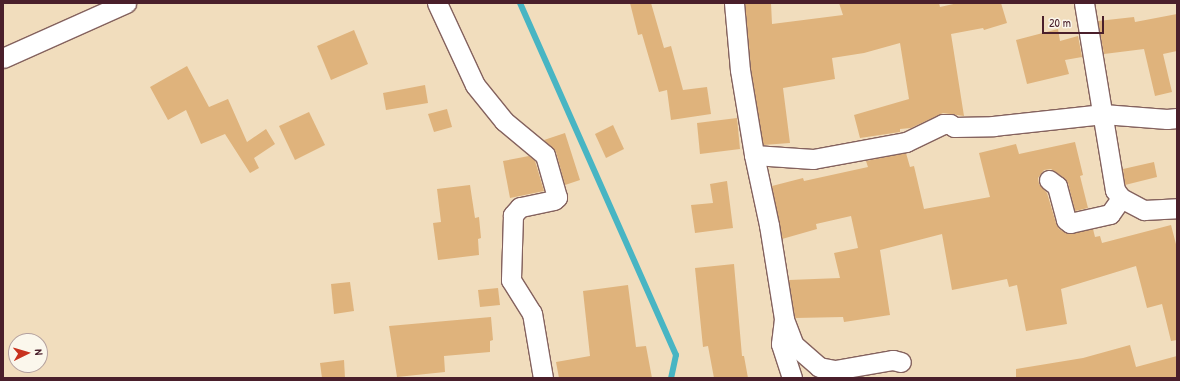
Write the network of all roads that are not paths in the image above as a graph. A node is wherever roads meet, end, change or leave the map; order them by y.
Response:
1 (126, 3) edge
2 (437, 3) edge
3 (734, 3) edge
4 (1084, 3) edge
5 (3, 58) edge
6 (1103, 114) junction
7 (1177, 118) edge
8 (754, 155) junction
9 (1049, 180) dead end
10 (1121, 198) junction
11 (1177, 208) edge
12 (784, 319) junction
13 (901, 362) dead end
14 (543, 378) edge
15 (792, 378) edge

1 - 5 street
2 - 14 street
3 - 8 street
4 - 6 street
6 - 7 street
6 - 8 street
6 - 10 street
8 - 12 street
9 - 10 street
10 - 11 street
12 - 13 street
12 - 15 street

